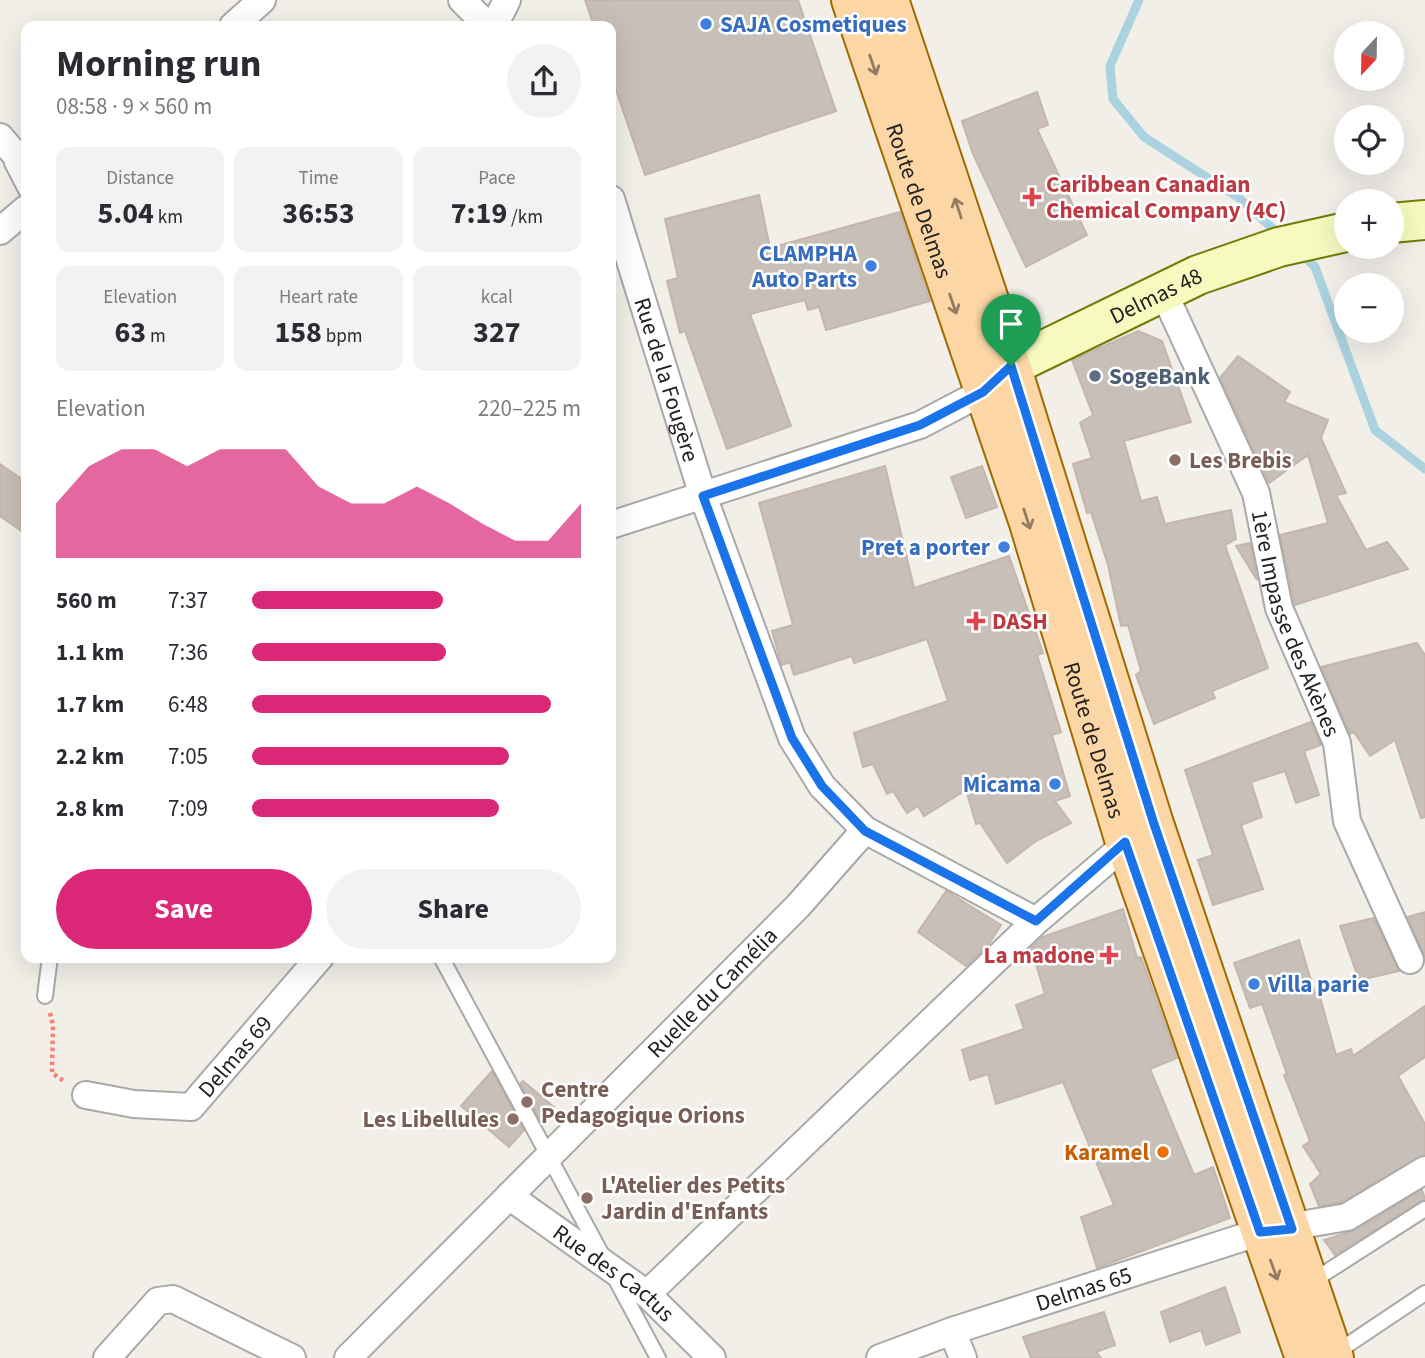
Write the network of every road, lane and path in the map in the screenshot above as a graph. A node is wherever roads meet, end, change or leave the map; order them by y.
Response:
1 (262, 0) edge
2 (462, 0) edge
3 (507, 0) edge
4 (851, 0) edge
5 (889, 0) edge
6 (239, 21) edge
7 (483, 21) edge
8 (496, 21) edge
9 (0, 139) edge
10 (21, 162) edge
11 (21, 180) edge
12 (21, 213) edge
13 (616, 215) edge
14 (1425, 220) edge
15 (1404, 222) edge
16 (0, 231) edge
17 (1334, 235) edge
18 (1163, 290) junction
19 (1011, 366) junction
20 (983, 392) junction
21 (703, 496) junction
22 (616, 523) edge
23 (865, 831) junction
24 (1139, 833) junction
25 (1036, 921) junction
26 (1410, 960) dead end
27 (49, 963) edge
28 (315, 963) edge
29 (444, 963) edge
30 (45, 996) joint
31 (86, 1095) joint
32 (1425, 1170) edge
33 (509, 1196) junction
34 (1425, 1209) edge
35 (1276, 1231) junction
36 (1309, 1283) junction
37 (1425, 1293) edge
38 (647, 1294) junction
39 (952, 1331) junction
40 (1324, 1357) edge
41 (107, 1358) edge
42 (292, 1358) edge
43 (348, 1358) edge
44 (658, 1358) edge
45 (712, 1358) edge
46 (880, 1358) edge
47 (963, 1358) edge

1 - 6 street
2 - 7 street
3 - 8 street
4 -> 20 main road, Route de Delmas
19 -> 5 main road, Route de Delmas
9 - 10 street
9 - 11 lane
12 - 16 street
13 - 21 street, Rue de la Fougère
14 - 15 street
17 - 18 street, Delmas 48
18 - 19 street, Delmas 48
18 - 26 street, 1ère Impasse des Akènes
19 - 20 street, Delmas 48
19 - 24 main road, Route de Delmas
20 - 21 street
20 -> 24 main road, Route de Delmas
21 - 22 street
21 - 23 street, Rue de la Fougère
23 - 25 street, Rue de la Fougère
23 - 33 street, Ruelle du Camélia
24 - 25 street
24 - 35 main road, Route de Delmas
25 - 38 street
27 - 30 lane
28 - 31 street, Delmas 69
29 - 44 lane
30 - 31 path
32 - 35 street, Delmas 65
33 - 38 street, Rue des Cactus
33 - 43 street, Ruelle du Camélia
34 - 36 lane
35 - 36 main road, Route de Delmas
35 - 39 street, Delmas 65
35 -> 40 main road, Route de Delmas
36 - 40 main road, Route de Delmas
37 - 40 lane
38 - 45 street, Rue des Cactus
39 - 46 street, Delmas 65
39 - 47 street
41 - 42 street

